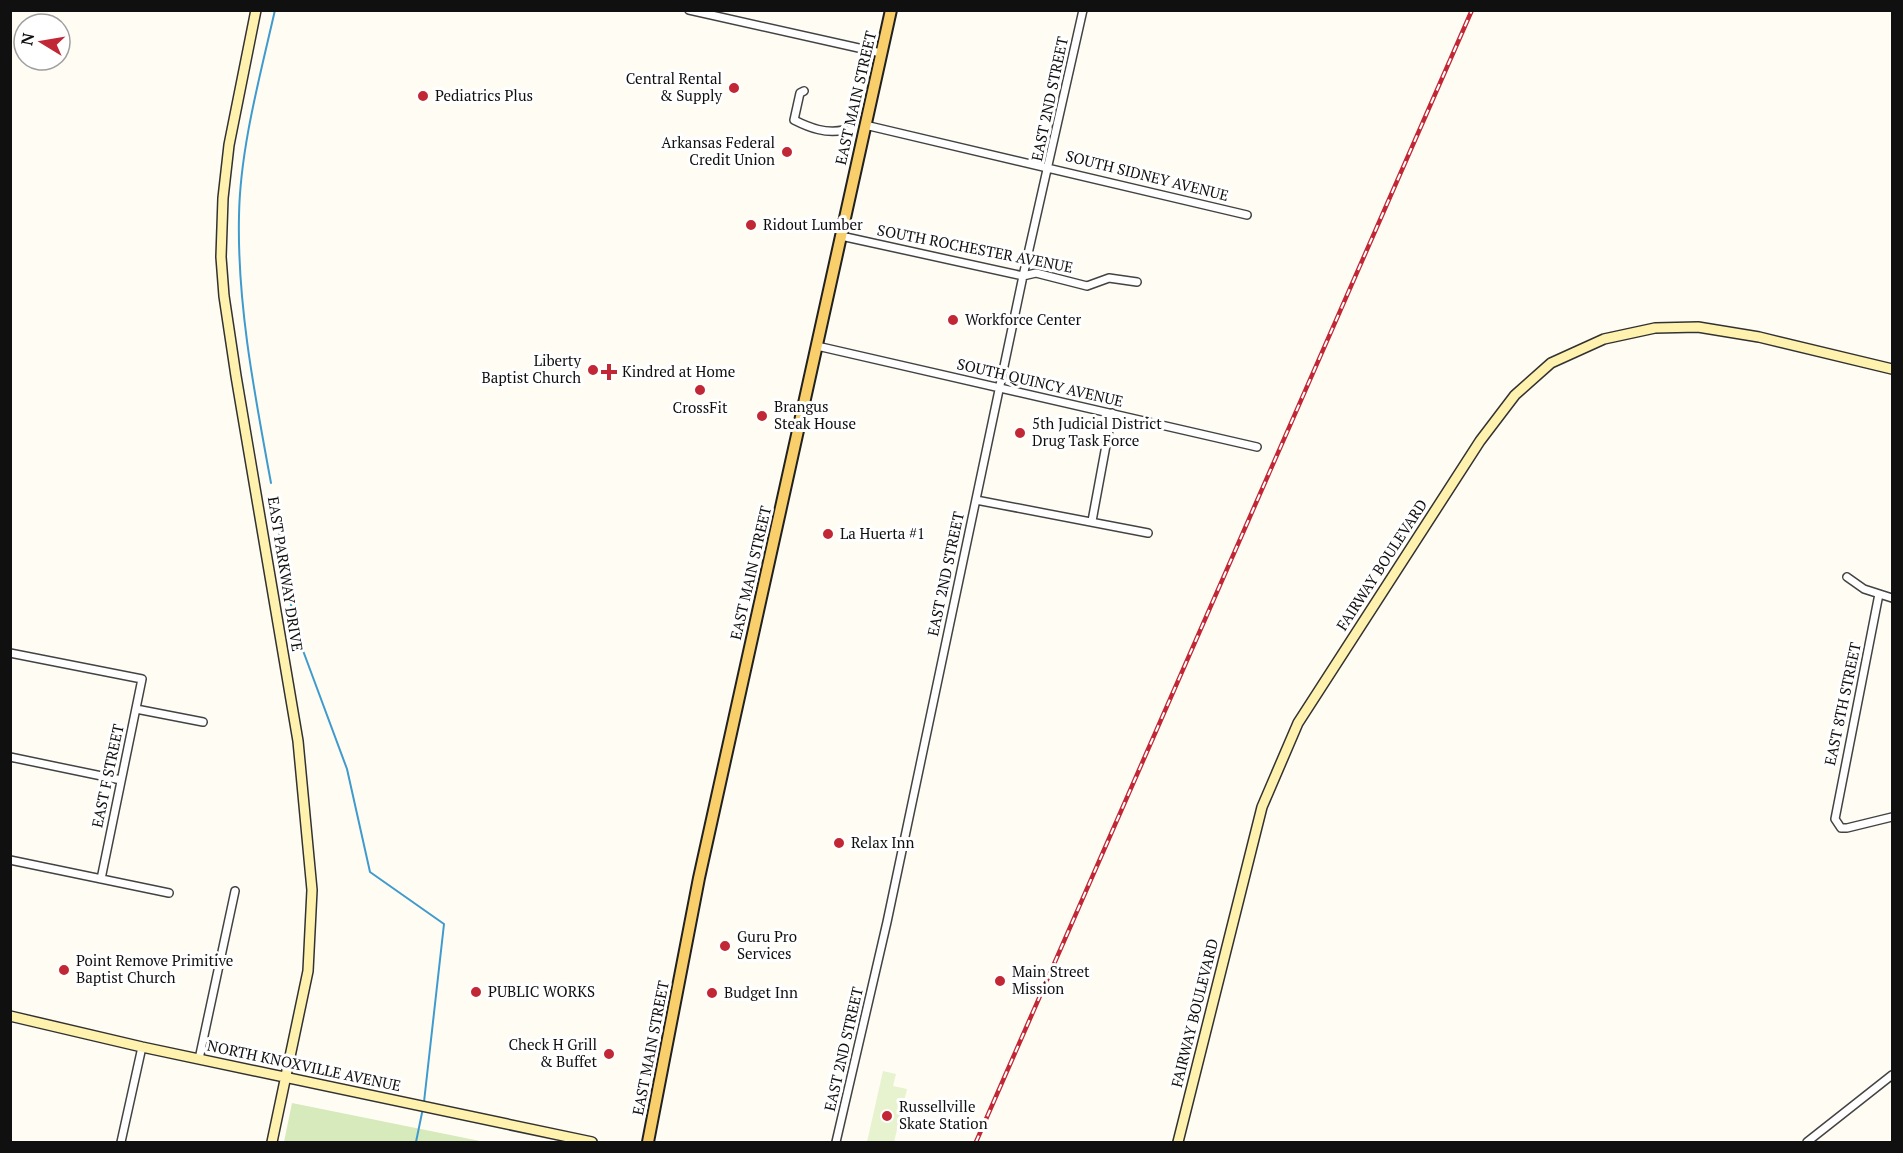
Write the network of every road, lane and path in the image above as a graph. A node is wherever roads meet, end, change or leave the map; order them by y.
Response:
1 (256, 10) edge
2 (689, 10) edge
3 (891, 10) edge
4 (1083, 10) edge
5 (881, 53) junction
6 (804, 91) dead end
7 (865, 125) junction
8 (844, 130) dead end
9 (1049, 166) junction
10 (1246, 214) dead end
11 (841, 236) junction
12 (1023, 276) junction
13 (1137, 282) dead end
14 (817, 346) junction
15 (1893, 369) edge
16 (1000, 388) junction
17 (1112, 413) junction
18 (1257, 447) dead end
19 (976, 500) junction
20 (1092, 521) junction
21 (1148, 533) dead end
22 (1847, 577) dead end
23 (1879, 594) junction
24 (1893, 598) edge
25 (10, 653) edge
26 (136, 710) junction
27 (202, 722) dead end
28 (10, 757) edge
29 (121, 780) junction
30 (1893, 817) edge
31 (10, 860) edge
32 (101, 879) junction
33 (235, 891) dead end
34 (170, 892) dead end
35 (10, 1016) edge
36 (142, 1047) junction
37 (200, 1059) junction
38 (1893, 1075) edge
39 (285, 1078) junction
40 (579, 1141) edge
41 (121, 1143) edge
42 (272, 1143) edge
43 (591, 1143) edge
44 (648, 1143) edge
45 (836, 1143) edge
46 (1178, 1143) edge
47 (1807, 1143) edge

1 - 39 street, EAST PARKWAY DRIVE
2 - 5 street
3 - 5 main road, EAST MAIN STREET
4 - 9 street, EAST 2ND STREET
5 - 7 main road, EAST MAIN STREET
6 - 8 street
7 - 9 street, SOUTH SIDNEY AVENUE
7 - 11 main road, EAST MAIN STREET
9 - 10 street, SOUTH SIDNEY AVENUE
9 - 12 street, EAST 2ND STREET
11 - 12 street, SOUTH ROCHESTER AVENUE
11 - 14 main road, EAST MAIN STREET
12 - 13 street, SOUTH ROCHESTER AVENUE
12 - 16 street, EAST 2ND STREET
14 - 16 street, SOUTH QUINCY AVENUE
14 - 44 main road, EAST MAIN STREET
15 - 46 street, FAIRWAY BOULEVARD
16 - 17 street, SOUTH QUINCY AVENUE
16 - 19 street, EAST 2ND STREET
17 - 18 street, SOUTH QUINCY AVENUE
17 - 20 street
19 - 20 street
19 - 45 street, EAST 2ND STREET
20 - 21 street
22 - 23 street
23 - 24 street
23 - 30 street, EAST 8TH STREET
25 - 26 street, EAST F STREET
26 - 27 street
26 - 29 street, EAST F STREET
28 - 29 street
29 - 32 street, EAST F STREET
31 - 32 street
32 - 34 street
33 - 37 street
35 - 36 street, NORTH KNOXVILLE AVENUE
36 - 37 street, NORTH KNOXVILLE AVENUE
36 - 41 street
37 - 39 street, NORTH KNOXVILLE AVENUE
38 - 47 street
39 - 40 street, NORTH KNOXVILLE AVENUE
39 - 42 street, EAST PARKWAY DRIVE
40 - 43 street, NORTH KNOXVILLE AVENUE

